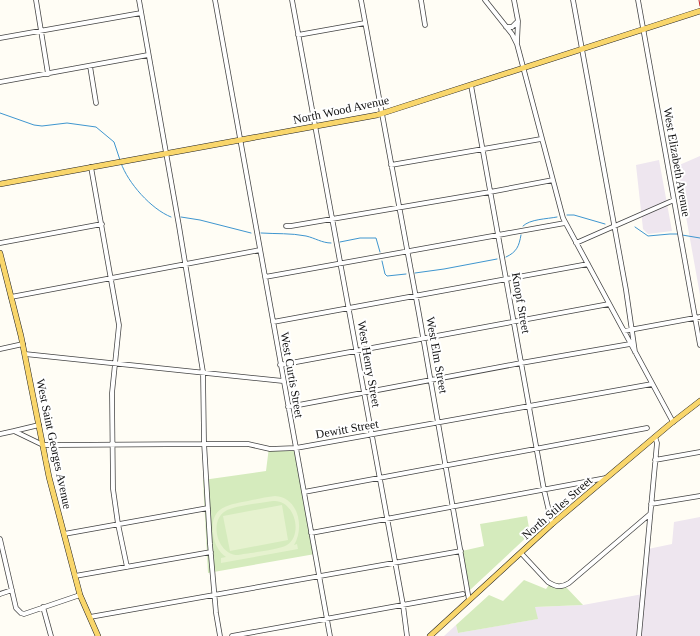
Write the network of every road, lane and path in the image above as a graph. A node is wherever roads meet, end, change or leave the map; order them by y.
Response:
1 (36, 0) edge
2 (139, 0) edge
3 (215, 0) edge
4 (292, 0) edge
5 (361, 0) edge
6 (421, 0) edge
7 (485, 0) edge
8 (514, 0) edge
9 (573, 0) edge
10 (638, 0) edge
11 (700, 11) edge
12 (141, 13) junction
13 (518, 21) junction
14 (365, 23) junction
15 (425, 25) dead end
16 (506, 27) junction
17 (643, 30) junction
18 (41, 31) junction
19 (298, 35) junction
20 (0, 38) edge
21 (517, 44) junction
22 (582, 49) junction
23 (148, 55) junction
24 (90, 66) junction
25 (524, 69) junction
26 (48, 74) junction
27 (0, 82) edge
28 (471, 85) junction
29 (96, 103) dead end
30 (382, 114) junction
31 (316, 127) junction
32 (542, 138) junction
33 (241, 140) junction
34 (482, 149) junction
35 (165, 154) junction
36 (391, 165) junction
37 (91, 168) junction
38 (552, 180) junction
39 (0, 184) edge
40 (490, 192) junction
41 (674, 200) junction
42 (399, 208) junction
43 (333, 219) junction
44 (565, 223) junction
45 (102, 224) junction
46 (286, 226) dead end
47 (614, 226) junction
48 (498, 234) junction
49 (576, 242) junction
50 (0, 243) edge
51 (260, 250) junction
52 (407, 251) junction
53 (0, 254) edge
54 (340, 263) junction
55 (185, 264) junction
56 (588, 264) junction
57 (265, 277) junction
58 (111, 278) junction
59 (506, 279) junction
60 (416, 295) junction
61 (11, 297) junction
62 (609, 304) junction
63 (349, 308) junction
64 (698, 317) edge
65 (273, 322) junction
66 (514, 322) junction
67 (633, 329) junction
68 (624, 331) junction
69 (424, 339) junction
70 (23, 344) junction
71 (630, 344) junction
72 (700, 345) edge
73 (0, 349) edge
74 (356, 351) junction
75 (25, 354) junction
76 (636, 354) junction
77 (115, 363) junction
78 (521, 363) junction
79 (280, 365) junction
80 (203, 372) junction
81 (431, 380) junction
82 (283, 381) junction
83 (652, 384) junction
84 (364, 393) junction
85 (700, 400) edge
86 (288, 407) junction
87 (529, 407) junction
88 (673, 422) junction
89 (438, 423) junction
90 (39, 425) junction
91 (648, 428) dead end
92 (14, 431) junction
93 (0, 434) edge
94 (372, 435) junction
95 (656, 437) junction
96 (43, 444) junction
97 (204, 444) junction
98 (113, 445) junction
99 (296, 448) junction
100 (537, 450) junction
101 (700, 452) edge
102 (655, 460) junction
103 (446, 466) junction
104 (380, 478) junction
105 (607, 478) junction
106 (544, 490) junction
107 (304, 492) junction
108 (700, 496) edge
109 (651, 504) junction
110 (453, 507) junction
111 (208, 508) junction
112 (650, 514) junction
113 (387, 519) junction
114 (118, 524) junction
115 (552, 524) junction
116 (311, 533) junction
117 (64, 534) junction
118 (0, 539) edge
119 (461, 551) junction
120 (211, 552) junction
121 (521, 553) junction
122 (395, 562) junction
123 (127, 567) junction
124 (75, 576) junction
125 (320, 576) junction
126 (12, 590) junction
127 (0, 594) edge
128 (463, 594) dead end
129 (215, 595) junction
130 (80, 596) junction
131 (469, 600) junction
132 (403, 605) junction
133 (43, 607) junction
134 (90, 617) junction
135 (328, 618) junction
136 (51, 636) edge
137 (98, 636) edge
138 (220, 636) edge
139 (232, 636) edge
140 (330, 636) edge
141 (407, 636) edge
142 (430, 636) edge
143 (639, 636) edge

1 - 18 street
2 - 12 street
3 - 33 street, West Curtis Street
4 - 19 street, West Henry Street
5 - 14 street, West Elm Street
6 - 15 street
7 - 16 street
8 - 13 street
9 - 22 street
10 - 17 street, West Elizabeth Avenue
11 - 17 main road, North Wood Avenue
12 - 18 street
12 - 23 street
13 - 16 street
13 - 21 street
14 - 19 street
14 - 30 street, West Elm Street
16 - 21 street
17 - 22 main road, North Wood Avenue
17 - 41 street, West Elizabeth Avenue
18 - 20 street
18 - 26 street
19 - 31 street, West Henry Street
21 - 25 street
22 - 25 main road, North Wood Avenue
22 - 47 street
23 - 24 street
23 - 35 street
24 - 26 street
24 - 29 street
25 - 28 main road, North Wood Avenue
25 - 32 street
26 - 27 street
28 - 30 main road, North Wood Avenue
28 - 34 street, Knopf Street
30 - 31 main road, North Wood Avenue
30 - 36 street, West Elm Street
31 - 33 main road, North Wood Avenue
31 - 43 street, West Henry Street
32 - 34 street
32 - 38 street
33 - 35 main road, North Wood Avenue
33 - 51 street, West Curtis Street
34 - 36 street
34 - 40 street, Knopf Street
35 - 37 main road, North Wood Avenue
35 - 55 street
36 - 42 street, West Elm Street
37 - 39 main road, North Wood Avenue
37 - 45 street
38 - 40 street
38 - 44 street
40 - 42 street
40 - 48 street, Knopf Street
41 - 47 street
41 - 64 street, West Elizabeth Avenue
42 - 43 street
42 - 52 street, West Elm Street
43 - 46 street
43 - 54 street, West Henry Street
44 - 48 street
44 - 49 street
45 - 50 street
45 - 58 street
47 - 49 street
47 - 67 street
48 - 52 street
48 - 59 street, Knopf Street
49 - 56 street
51 - 55 street
51 - 57 street, West Curtis Street
52 - 54 street
52 - 60 street, West Elm Street
53 - 61 main road, West Saint Georges Avenue
54 - 57 street
54 - 63 street, West Henry Street
55 - 58 street
55 - 80 street
56 - 59 street
56 - 62 street
57 - 65 street, West Curtis Street
58 - 61 street
58 - 77 street
59 - 60 street
59 - 66 street, Knopf Street
60 - 63 street
60 - 69 street, West Elm Street
61 - 70 main road, West Saint Georges Avenue
62 - 66 street
62 - 68 street
63 - 65 street
63 - 74 street, West Henry Street
64 - 67 street
64 - 72 street, West Elizabeth Avenue
65 - 79 street, West Curtis Street
66 - 69 street
66 - 78 street, Knopf Street
67 - 68 street
67 - 76 street
68 - 71 street
69 - 74 street
69 - 81 street, West Elm Street
70 - 73 street
70 - 75 main road, West Saint Georges Avenue
71 - 76 street
71 - 78 street
74 - 79 street
74 - 84 street, West Henry Street
75 - 77 street
75 - 90 main road, West Saint Georges Avenue
76 - 83 street
77 - 80 street
77 - 98 street
78 - 81 street
78 - 87 street, Knopf Street
79 - 82 street, West Curtis Street
80 - 82 street
80 - 97 street
81 - 84 street
81 - 89 street, West Elm Street
82 - 86 street, West Curtis Street
83 - 87 street, Dewitt Street
83 - 88 street
84 - 86 street
84 - 94 street, West Henry Street
85 - 88 main road, North Stiles Street
86 - 99 street, West Curtis Street
87 - 89 street, Dewitt Street
87 - 100 street, Knopf Street
88 - 95 main road, North Stiles Street
89 - 94 street, Dewitt Street
89 - 103 street, West Elm Street
90 - 92 street
90 - 96 main road, West Saint Georges Avenue
91 - 100 street
92 - 93 street
92 - 96 street
94 - 99 street, Dewitt Street
94 - 104 street, West Henry Street
95 - 102 street
95 - 105 main road, North Stiles Street
96 - 98 street, Dewitt Street
96 - 117 main road, West Saint Georges Avenue
97 - 98 street, Dewitt Street
97 - 99 street, Dewitt Street
97 - 111 street
98 - 114 street
99 - 107 street, West Curtis Street
100 - 103 street
100 - 106 street, Knopf Street
101 - 102 street
102 - 109 street
103 - 104 street
103 - 110 street, West Elm Street
104 - 107 street
104 - 113 street, West Henry Street
105 - 106 street
105 - 115 main road, North Stiles Street
106 - 110 street
106 - 115 street, Knopf Street
107 - 116 street, West Curtis Street
108 - 109 street
109 - 112 street
110 - 113 street
110 - 119 street, West Elm Street
111 - 114 street
111 - 120 street
112 - 121 street
112 - 143 street
113 - 116 street
113 - 122 street, West Henry Street
114 - 117 street
114 - 123 street
115 - 121 main road, North Stiles Street
116 - 125 street, West Curtis Street
117 - 124 main road, West Saint Georges Avenue
118 - 126 street
119 - 122 street
119 - 131 street, West Elm Street
120 - 123 street
120 - 129 street
121 - 131 main road, North Stiles Street
122 - 125 street
122 - 132 street, West Henry Street
123 - 124 street
124 - 130 main road, West Saint Georges Avenue
125 - 129 street
125 - 135 street, West Curtis Street
126 - 127 street
126 - 133 street
128 - 132 street
129 - 134 street
129 - 138 street
130 - 133 street
130 - 134 main road, West Saint Georges Avenue
131 - 142 main road, North Stiles Street
132 - 135 street
132 - 141 street, West Henry Street
133 - 136 street
134 - 137 main road, West Saint Georges Avenue
135 - 139 street
135 - 140 street, West Curtis Street

